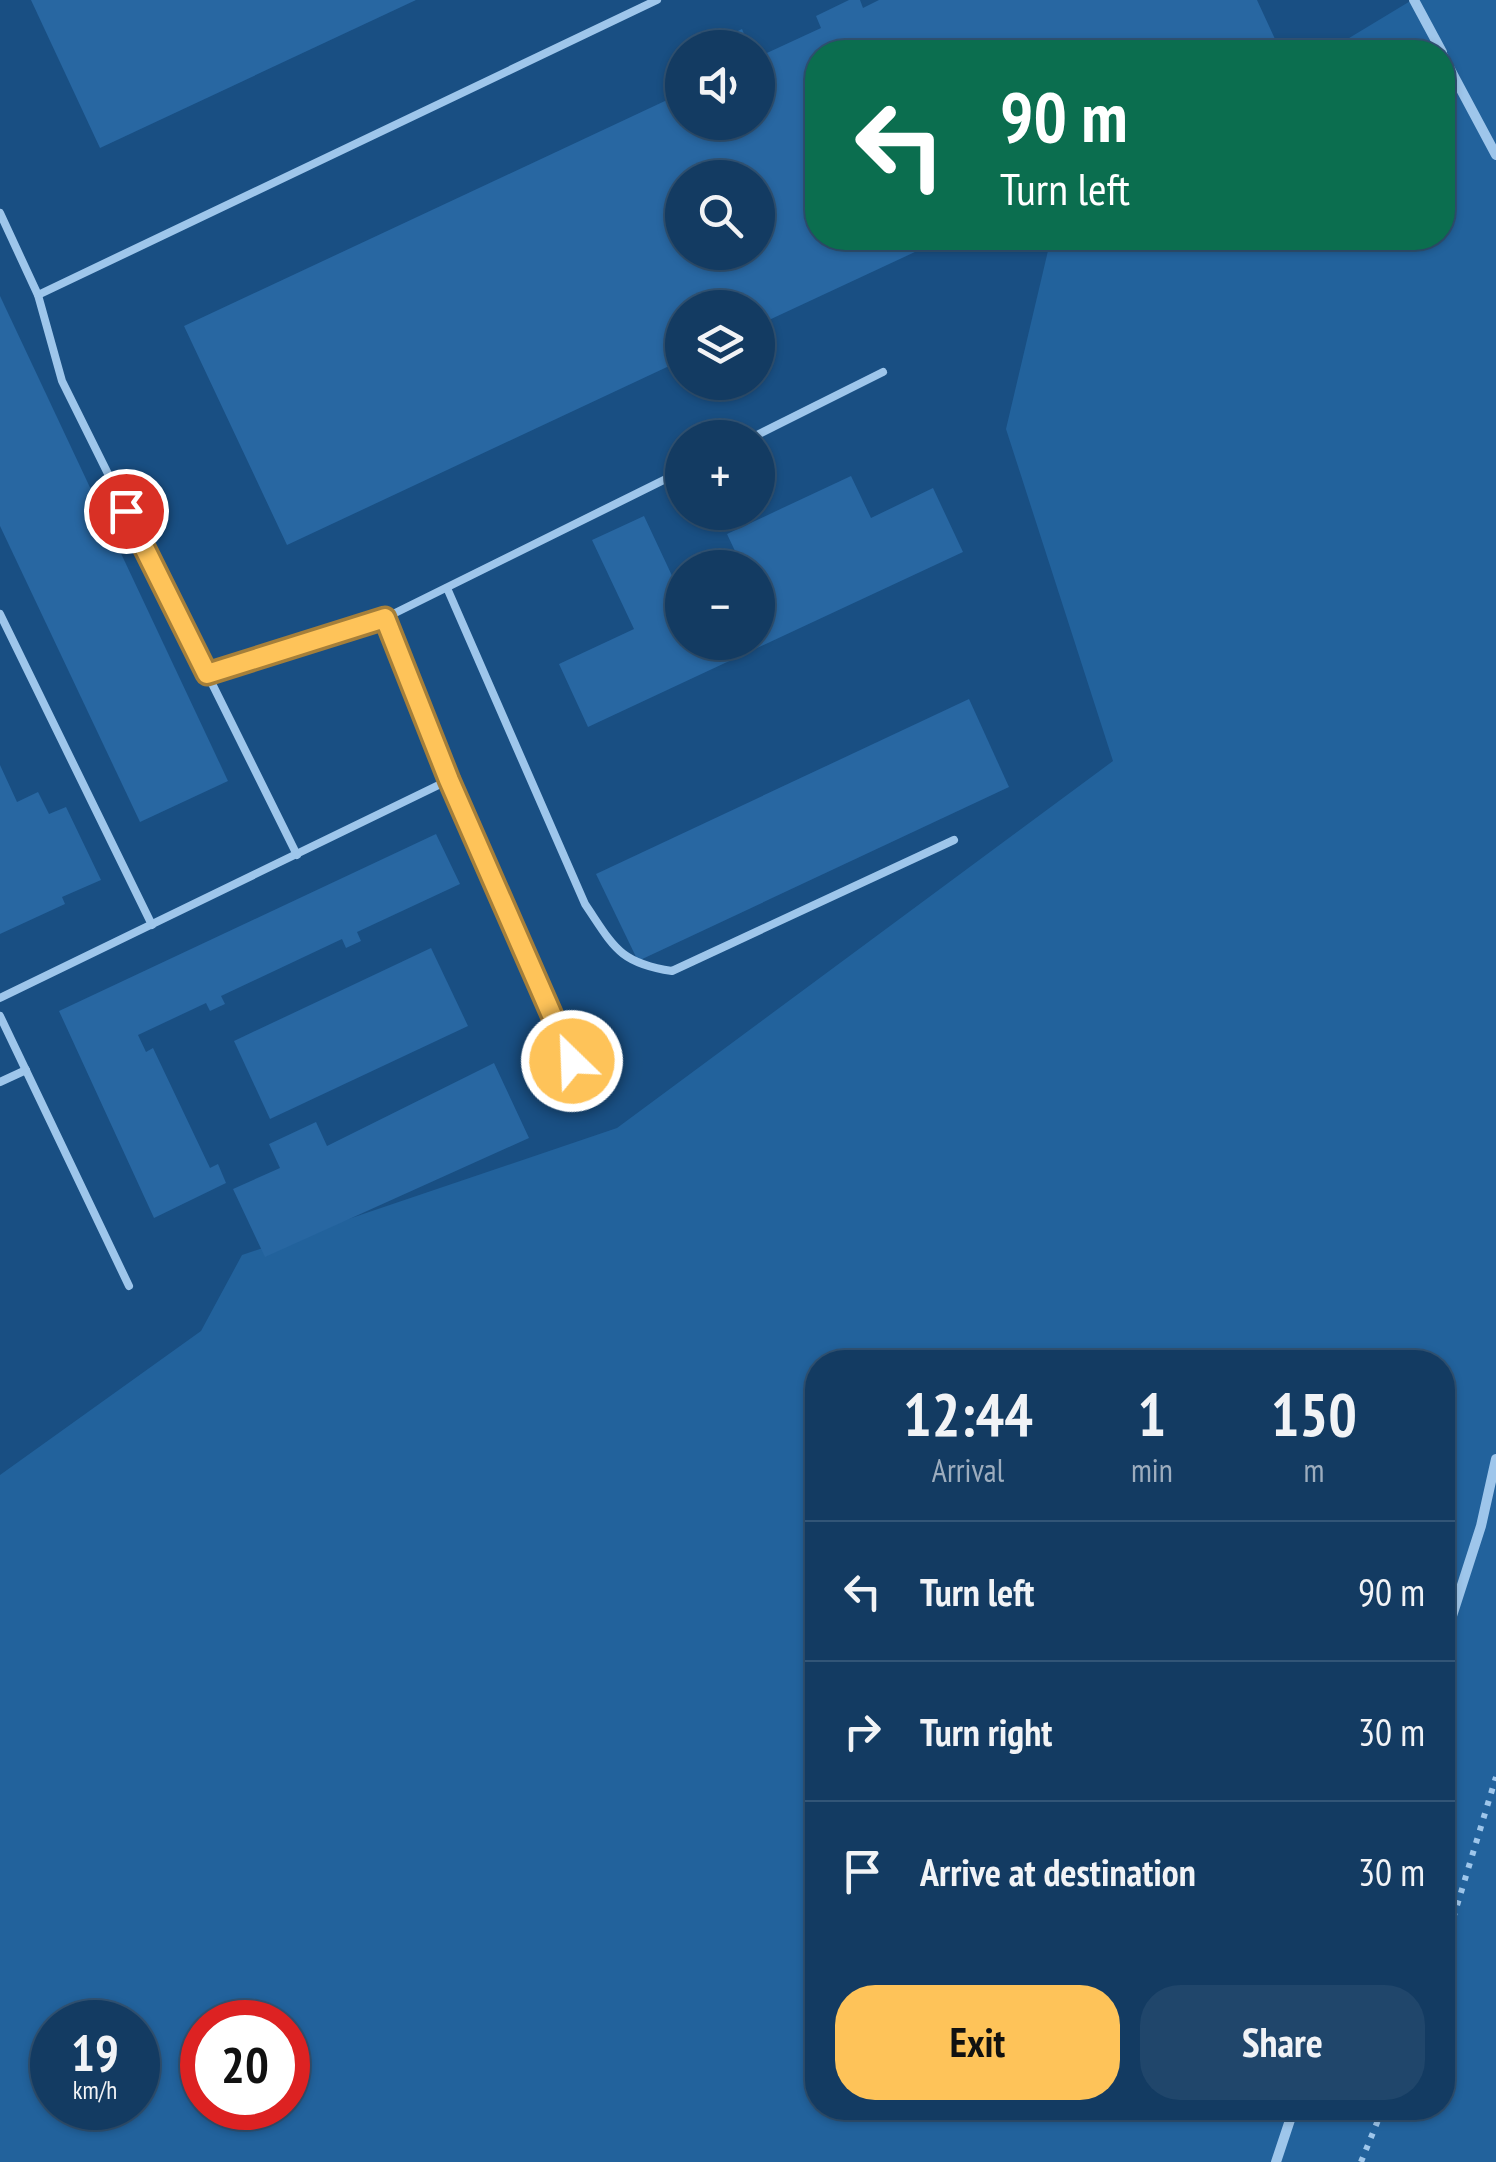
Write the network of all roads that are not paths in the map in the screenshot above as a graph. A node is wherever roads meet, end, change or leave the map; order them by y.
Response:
1 (657, 0) edge
2 (1414, 0) edge
3 (1435, 40) edge
4 (1455, 78) edge
5 (1496, 155) edge
6 (1, 219) edge
7 (38, 295) junction
8 (883, 372) dead end
9 (775, 426) edge
10 (665, 479) edge
11 (446, 588) junction
12 (0, 614) edge
13 (385, 618) junction
14 (207, 674) junction
15 (449, 780) junction
16 (954, 840) dead end
17 (297, 855) junction
18 (152, 924) junction
19 (0, 998) edge
20 (0, 1016) edge
21 (572, 1061) dead end
22 (26, 1070) junction
23 (0, 1082) edge
24 (129, 1286) dead end
25 (1496, 1458) edge
26 (1455, 1607) edge
27 (1290, 2120) edge
28 (1276, 2162) edge

1 - 7 lane
2 - 3 street
4 - 5 street
6 - 7 lane
7 - 14 lane
8 - 9 lane
10 - 11 lane
11 - 13 lane
11 - 16 lane
12 - 18 lane
13 - 14 lane
13 - 15 lane
14 - 17 lane
15 - 17 lane
15 - 21 lane
17 - 18 lane
18 - 19 lane
20 - 22 lane
22 - 23 lane
22 - 24 lane
25 - 26 street
27 - 28 street

